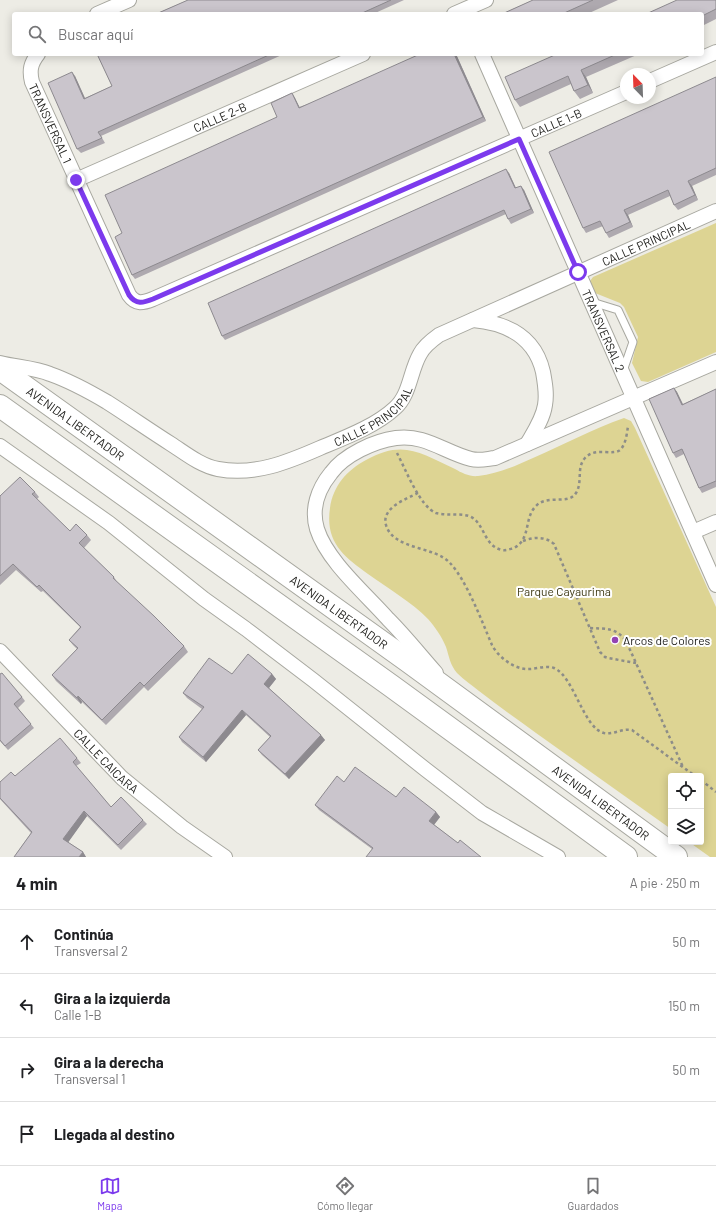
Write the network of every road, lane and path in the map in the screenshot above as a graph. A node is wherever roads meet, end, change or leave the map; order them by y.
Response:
1 (129, 0) edge
2 (486, 0) edge
3 (460, 10) edge
4 (102, 12) edge
5 (716, 52) edge
6 (36, 56) edge
7 (358, 56) edge
8 (483, 56) edge
9 (656, 78) edge
10 (620, 95) edge
11 (519, 139) junction
12 (76, 180) junction
13 (716, 211) edge
14 (578, 272) junction
15 (134, 301) joint
16 (591, 301) junction
17 (473, 320) junction
18 (716, 362) edge
19 (0, 363) edge
20 (0, 369) edge
21 (623, 374) junction
22 (633, 398) junction
23 (0, 406) edge
24 (391, 440) junction
25 (527, 444) junction
26 (0, 446) edge
27 (418, 492) junction
28 (716, 522) edge
29 (692, 532) junction
30 (522, 542) junction
31 (716, 585) edge
32 (589, 628) junction
33 (0, 651) edge
34 (636, 663) junction
35 (459, 699) junction
36 (683, 767) junction
37 (691, 773) edge
38 (704, 782) edge
39 (716, 792) edge
40 (226, 857) edge
41 (558, 857) edge
42 (626, 857) edge
43 (676, 857) edge

1 - 4 street
2 - 3 street
5 - 9 street
6 - 12 street, TRANSVERSAL 1
7 - 12 street, CALLE 2-B
8 - 11 street, TRANSVERSAL 2
10 - 11 street, CALLE 1-B
11 - 14 street, TRANSVERSAL 2
11 - 15 street, CALLE 1-B
12 - 15 street, TRANSVERSAL 1
13 - 14 street, CALLE PRINCIPAL
14 - 16 street, TRANSVERSAL 2
14 - 17 street, CALLE PRINCIPAL
16 - 21 street, TRANSVERSAL 2
16 - 21 lane
17 - 19 street, CALLE PRINCIPAL
17 - 25 street
18 - 22 street, CALLE PRINCIPAL
20 - 35 main road, AVENIDA LIBERTADOR
21 - 22 street, TRANSVERSAL 2
22 - 25 street, CALLE PRINCIPAL
22 - 29 street, TRANSVERSAL 2
22 - 30 path
23 - 42 main road
24 - 25 street, CALLE PRINCIPAL
24 - 27 path
24 - 35 street, CALLE PRINCIPAL
26 - 41 street
27 - 30 path
27 - 36 path
28 - 29 street
29 - 31 street, TRANSVERSAL 2
30 - 32 path
32 - 34 path
32 - 34 path
33 - 40 street, CALLE CAICARA
34 - 36 path
35 - 43 main road, AVENIDA LIBERTADOR
36 - 37 path
38 - 39 path

